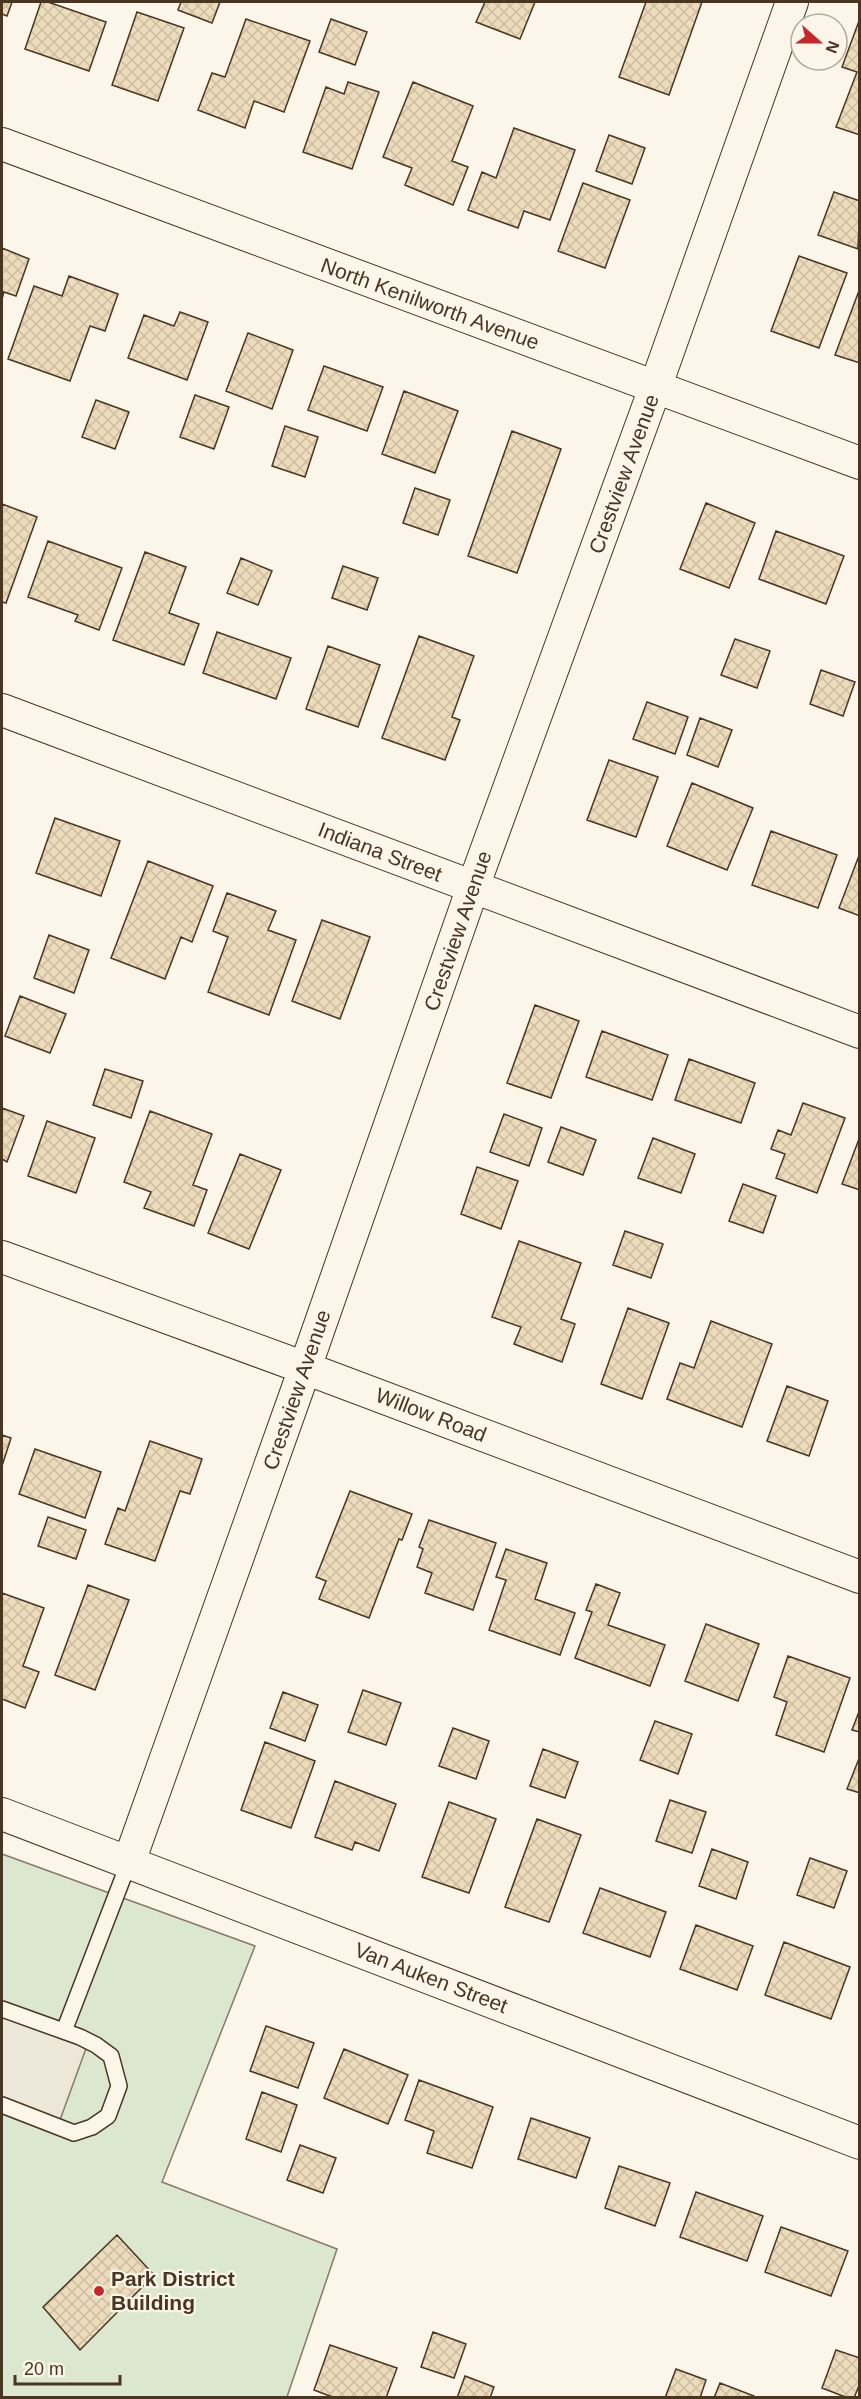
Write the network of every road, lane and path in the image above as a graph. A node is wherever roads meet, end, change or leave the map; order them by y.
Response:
1 (792, 2) edge
2 (2, 144) edge
3 (655, 388) junction
4 (860, 463) edge
5 (2, 710) edge
6 (473, 886) junction
7 (860, 1032) edge
8 (2, 1257) edge
9 (305, 1368) junction
10 (860, 1577) edge
11 (2, 1814) edge
12 (129, 1862) junction
13 (2, 2009) edge
14 (64, 2031) junction
15 (2, 2105) edge
16 (860, 2143) edge

1 - 3 street, Crestview Avenue
2 - 3 street, North Kenilworth Avenue
3 - 4 street, North Kenilworth Avenue
3 - 6 street, Crestview Avenue
5 - 6 street, Indiana Street
6 - 7 street, Indiana Street
6 - 9 street, Crestview Avenue
8 - 9 street, Willow Road
9 - 10 street, Willow Road
9 - 12 street, Crestview Avenue
11 - 12 street, Van Auken Street
12 - 14 lane
12 - 16 street, Van Auken Street
13 - 14 lane
14 - 15 lane

